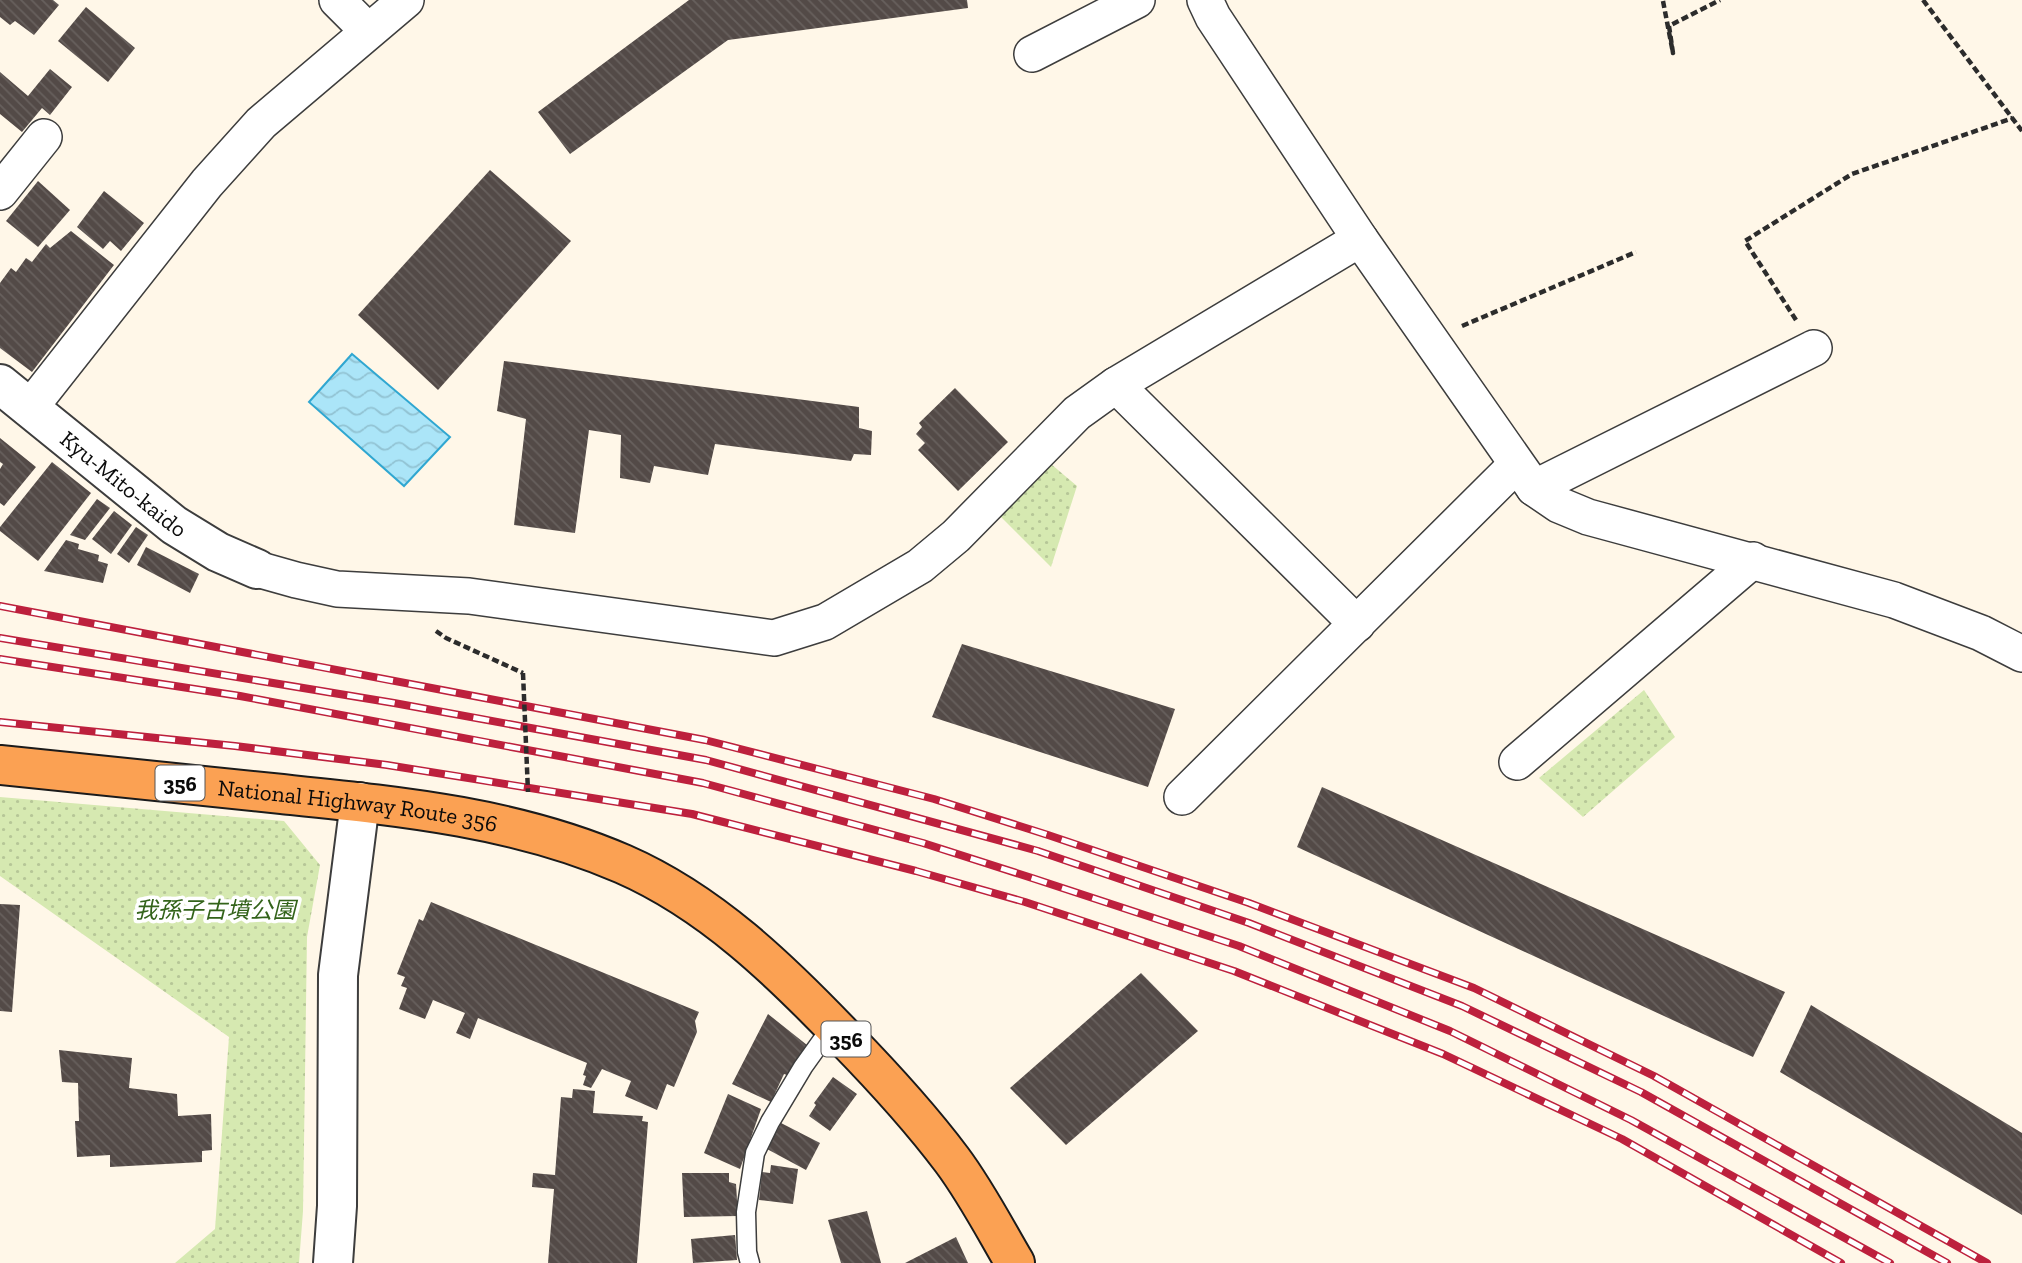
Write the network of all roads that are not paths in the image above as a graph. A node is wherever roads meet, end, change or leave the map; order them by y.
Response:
1 (337, 0) edge
2 (406, 0) edge
3 (1137, 0) edge
4 (1205, 0) edge
5 (368, 31) junction
6 (1032, 54) dead end
7 (44, 137) dead end
8 (0, 192) edge
9 (1360, 239) junction
10 (1814, 348) road end
11 (0, 384) edge
12 (1116, 385) junction
13 (29, 409) junction
14 (1525, 476) junction
15 (1753, 561) junction
16 (257, 569) joint
17 (1357, 624) junction
18 (2022, 654) edge
19 (1517, 762) dead end
20 (0, 765) edge
21 (1182, 797) dead end
22 (360, 802) junction
23 (833, 1025) junction
24 (333, 1263) edge
25 (750, 1263) edge
26 (1015, 1263) edge

1 - 5 street
2 - 5 street
3 - 6 street
4 - 9 street
5 - 13 street
7 - 8 street
9 - 12 street
9 - 14 street
10 - 14 street
11 - 13 street, Kyu-Mito-kaido
12 - 16 street
12 - 17 street
13 - 16 street, Kyu-Mito-kaido
14 - 15 street
14 - 17 street
15 - 18 street
15 - 19 street
17 - 21 street
20 - 22 highway, National Highway Route 356 / 356
22 - 23 highway, National Highway Route 356 / 356
22 - 24 street
23 - 25 lane
23 - 26 highway, 356

